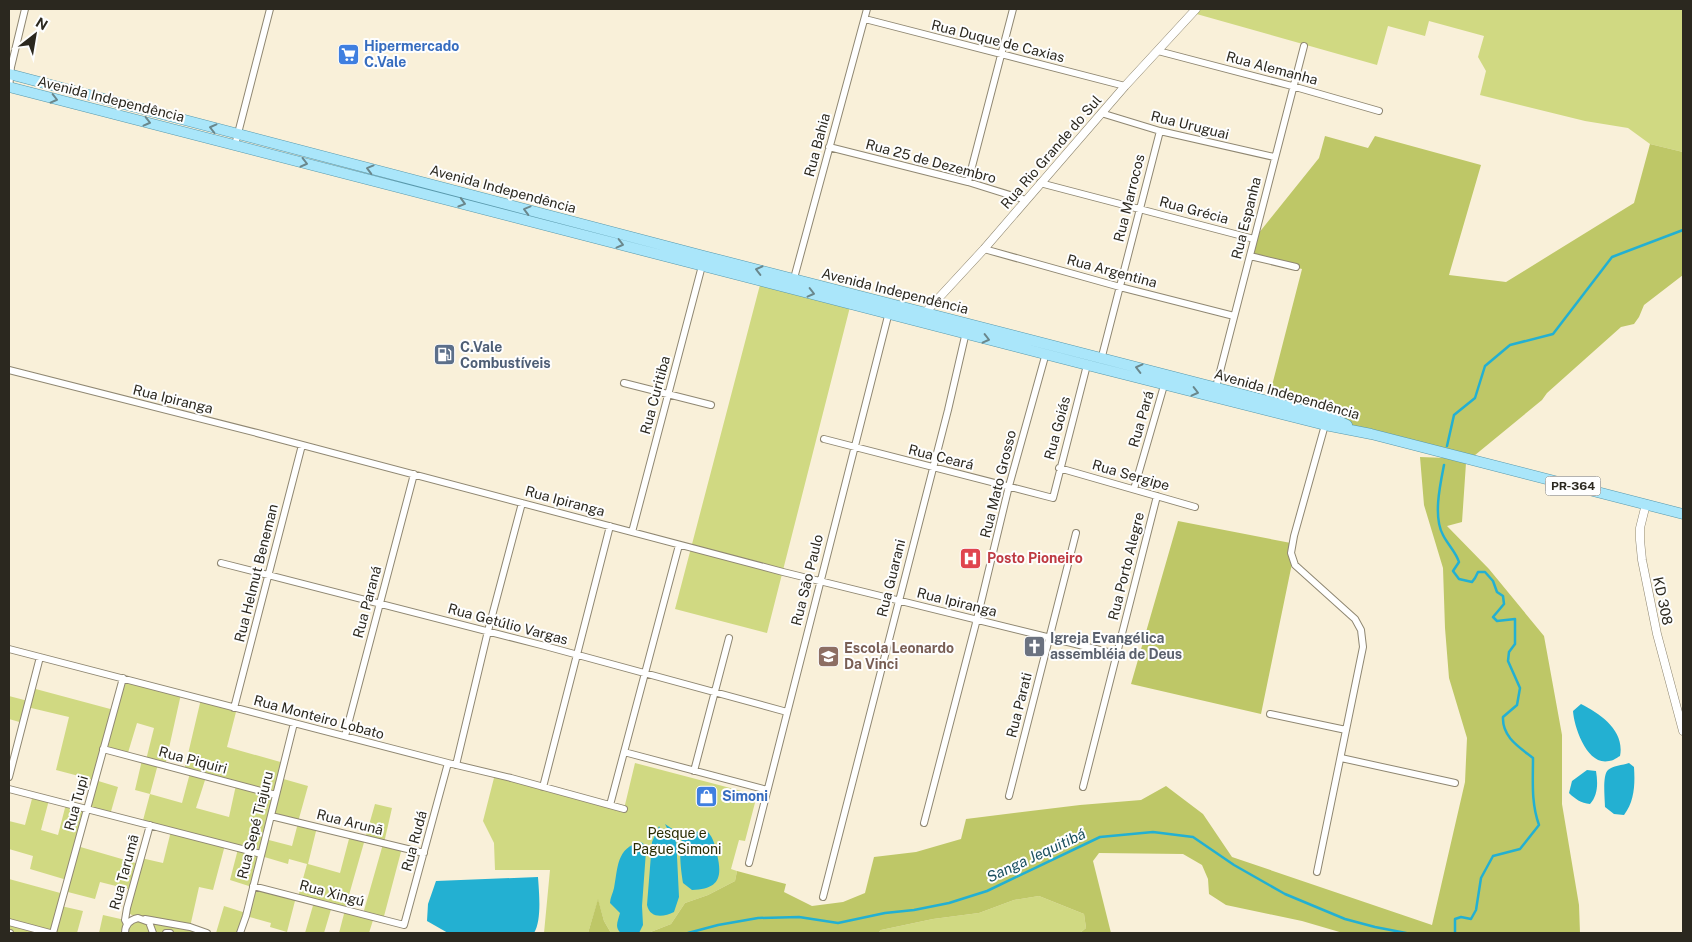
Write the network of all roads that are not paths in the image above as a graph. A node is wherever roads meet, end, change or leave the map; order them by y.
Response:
1 (25, 9) edge
2 (270, 9) edge
3 (868, 9) edge
4 (1013, 9) edge
5 (1196, 9) edge
6 (865, 19) junction
7 (1304, 46) dead end
8 (1158, 51) junction
9 (1001, 55) junction
10 (10, 74) edge
11 (1124, 86) junction
12 (1292, 86) junction
13 (9, 88) edge
14 (115, 103) junction
15 (1379, 111) dead end
16 (1101, 113) junction
17 (112, 114) junction
18 (1160, 131) junction
19 (238, 134) junction
20 (235, 145) junction
21 (829, 147) junction
22 (1274, 157) junction
23 (968, 182) junction
24 (1040, 183) junction
25 (1026, 200) junction
26 (1139, 208) junction
27 (1254, 239) junction
28 (984, 249) junction
29 (661, 250) junction
30 (1250, 256) junction
31 (703, 260) junction
32 (1296, 267) dead end
33 (792, 284) junction
34 (1120, 287) junction
35 (890, 309) junction
36 (1234, 316) junction
37 (922, 317) junction
38 (967, 328) junction
39 (1047, 349) junction
40 (1100, 363) junction
41 (1087, 365) junction
42 (9, 370) edge
43 (1166, 380) junction
44 (624, 383) dead end
45 (1215, 392) junction
46 (668, 394) junction
47 (1237, 398) junction
48 (711, 405) dead end
49 (1325, 425) junction
50 (1371, 434) junction
51 (824, 439) dead end
52 (302, 445) junction
53 (854, 447) junction
54 (932, 468) junction
55 (1060, 468) junction
56 (414, 474) junction
57 (1009, 486) junction
58 (1134, 489) junction
59 (1157, 496) junction
60 (1053, 498) joint
61 (522, 503) junction
62 (1646, 504) junction
63 (1195, 507) dead end
64 (1683, 514) edge
65 (610, 526) junction
66 (632, 532) junction
67 (1076, 533) dead end
68 (678, 544) junction
69 (221, 563) dead end
70 (268, 575) junction
71 (820, 581) junction
72 (899, 600) junction
73 (380, 604) junction
74 (977, 619) junction
75 (488, 631) junction
76 (1050, 637) junction
77 (729, 638) dead end
78 (9, 649) edge
79 (1116, 654) junction
80 (577, 656) junction
81 (40, 657) junction
82 (645, 673) junction
83 (123, 678) junction
84 (715, 692) junction
85 (234, 708) junction
86 (787, 712) junction
87 (1270, 714) dead end
88 (294, 723) junction
89 (1346, 730) junction
90 (1683, 731) edge
91 (345, 736) junction
92 (103, 749) junction
93 (624, 752) junction
94 (1341, 758) junction
95 (448, 763) junction
96 (456, 765) junction
97 (694, 771) junction
98 (9, 777) edge
99 (1455, 783) dead end
100 (543, 787) junction
101 (1083, 787) dead end
102 (9, 789) edge
103 (768, 790) junction
104 (276, 795) junction
105 (1009, 796) dead end
106 (610, 805) junction
107 (87, 809) junction
108 (624, 809) dead end
109 (271, 816) junction
110 (924, 823) dead end
111 (150, 826) junction
112 (261, 854) junction
113 (424, 854) junction
114 (749, 863) dead end
115 (1317, 872) dead end
116 (253, 886) junction
117 (823, 897) dead end
118 (127, 908) junction
119 (138, 918) junction
120 (145, 919) junction
121 (9, 922) edge
122 (127, 924) junction
123 (404, 925) joint
124 (51, 933) edge
125 (125, 933) edge
126 (153, 933) edge
127 (166, 933) edge
128 (170, 933) edge
129 (207, 933) edge
130 (240, 933) edge

1 - 10 street
2 - 19 street
3 - 6 street, Rua Bahia
4 - 9 street
5 - 8 street, Rua Rio Grande do Sul
6 - 9 street, Rua Duque de Caxias
6 - 21 street, Rua Bahia
7 - 12 street, Rua Espanha
8 - 11 street, Rua Rio Grande do Sul
8 - 12 street, Rua Alemanha
9 - 11 street, Rua Duque de Caxias
9 - 23 street
10 - 13 street
10 - 14 main road, Avenida Independência
11 - 16 street, Rua Rio Grande do Sul
12 - 15 street, Rua Alemanha
12 - 22 street, Rua Espanha
13 -> 17 main road, Avenida Independência
14 - 17 main road
19 -> 14 main road, Avenida Independência
16 - 18 street, Rua Uruguai
16 - 24 street, Rua Rio Grande do Sul
17 -> 20 main road, Avenida Independência
18 - 22 street, Rua Uruguai
18 - 26 street, Rua Marrocos
19 - 20 street
29 -> 19 main road, Avenida Independência
20 -> 29 main road, Avenida Independência
21 - 23 street, Rua 25 de Dezembro
21 - 33 street, Rua Bahia
22 - 27 street, Rua Espanha
23 - 25 street, Rua 25 de Dezembro
24 - 25 street, Rua Rio Grande do Sul
24 - 26 street, Rua Grécia
25 - 28 street, Rua Rio Grande do Sul
26 - 27 street, Rua Grécia
26 - 34 street, Rua Marrocos
27 - 30 street, Rua Espanha
28 - 34 street, Rua Argentina
28 - 37 street, Rua Rio Grande do Sul
29 - 31 main road, Avenida Independência
30 - 32 street
30 - 36 street, Rua Espanha
31 - 33 main road, Avenida Independência
31 - 46 street, Rua Curitiba
33 - 35 main road, Avenida Independência
34 - 36 street, Rua Argentina
34 - 40 street, Rua Marrocos
35 - 37 main road, Avenida Independência
35 - 53 street, Rua São Paulo
36 - 45 street, Rua Espanha
37 - 38 main road, Avenida Independência
38 - 39 main road, Avenida Independência
38 - 54 street, Rua Guarani
39 - 40 main road, Avenida Independência
39 - 41 main road, Avenida Independência
39 - 57 street, Rua Mato Grosso
40 - 41 main road, Avenida Independência
40 - 43 main road, Avenida Independência
41 - 55 street, Rua Goiás
42 - 52 street, Rua Ipiranga
43 - 45 main road, Avenida Independência
43 - 58 street, Rua Pará
44 - 46 street
45 - 47 main road, Avenida Independência
46 - 48 street
46 - 66 street, Rua Curitiba
47 - 49 main road, Avenida Independência
47 - 50 main road, Avenida Independência
49 - 50 main road, Avenida Independência
49 - 89 street
50 - 62 main road, PR-364
51 - 53 street, Rua Ceará
52 - 56 street, Rua Ipiranga
52 - 70 street, Rua Helmut Beneman
53 - 54 street, Rua Ceará
53 - 71 street, Rua São Paulo
54 - 57 street, Rua Ceará
54 - 72 street, Rua Guarani
55 - 58 street, Rua Sergipe
55 - 60 street, Rua Goiás
56 - 61 street, Rua Ipiranga
56 - 73 street, Rua Paraná
57 - 60 street, Rua Ceará
57 - 74 street, Rua Mato Grosso
58 - 59 street, Rua Sergipe
59 - 63 street, Rua Sergipe
59 - 79 street, Rua Porto Alegre
61 - 65 street, Rua Ipiranga
61 - 75 street
62 - 64 main road, PR-364
62 - 90 street, KD 308 / KD 308
65 - 66 street, Rua Ipiranga
65 - 80 street
66 - 68 street, Rua Ipiranga
67 - 76 street, Rua Parati
68 - 71 street, Rua Ipiranga
68 - 82 street
69 - 70 street, Rua Getúlio Vargas
70 - 73 street, Rua Getúlio Vargas
70 - 85 street, Rua Helmut Beneman
71 - 72 street, Rua Ipiranga
71 - 86 street, Rua São Paulo
72 - 74 street, Rua Ipiranga
72 - 117 street, Rua Guarani
73 - 75 street, Rua Getúlio Vargas
73 - 91 street, Rua Paraná
74 - 76 street, Rua Ipiranga
74 - 110 street, Rua Mato Grosso
75 - 80 street, Rua Getúlio Vargas
75 - 96 street
76 - 79 street, Rua Ipiranga
76 - 105 street, Rua Parati
77 - 84 street
78 - 81 street, Rua Monteiro Lobato
79 - 101 street, Rua Porto Alegre
80 - 82 street, Rua Getúlio Vargas
80 - 100 street
81 - 83 street, Rua Monteiro Lobato
81 - 98 street
82 - 84 street, Rua Getúlio Vargas
82 - 93 street
83 - 85 street, Rua Monteiro Lobato
83 - 92 street, Rua Tupi
84 - 86 street, Rua Getúlio Vargas
84 - 97 street
85 - 88 street, Rua Monteiro Lobato
86 - 103 street, Rua São Paulo
87 - 89 street
88 - 91 street, Rua Monteiro Lobato
88 - 104 street, Rua Sepé Tiajuru
89 - 94 street
91 - 95 street, Rua Monteiro Lobato
92 - 104 street, Rua Piquiri
92 - 107 street, Rua Tupi
93 - 97 street
93 - 106 street
94 - 99 street
94 - 115 street
95 - 96 street, Rua Monteiro Lobato
95 - 113 street, Rua Rudá
96 - 100 street, Rua Monteiro Lobato
97 - 103 street
100 - 106 street, Rua Monteiro Lobato
102 - 107 street
103 - 114 street, Rua São Paulo
104 - 109 street, Rua Sepé Tiajuru
106 - 108 street, Rua Monteiro Lobato
107 - 111 street
107 - 124 street, Rua Tupi
109 - 112 street, Rua Sepé Tiajuru
109 - 113 street, Rua Arunã
111 - 112 street
111 - 118 street, Rua Tarumã
112 - 116 street, Rua Sepé Tiajuru
113 - 123 street, Rua Rudá
116 - 123 street, Rua Xingú
116 - 130 street, Rua Sepé Tiajuru
118 - 119 street
118 - 122 street, Rua Tarumã
119 - 120 street
119 - 122 street
120 - 126 street
120 - 129 street
121 - 124 street
122 - 125 street, Rua Tarumã
127 - 128 street

